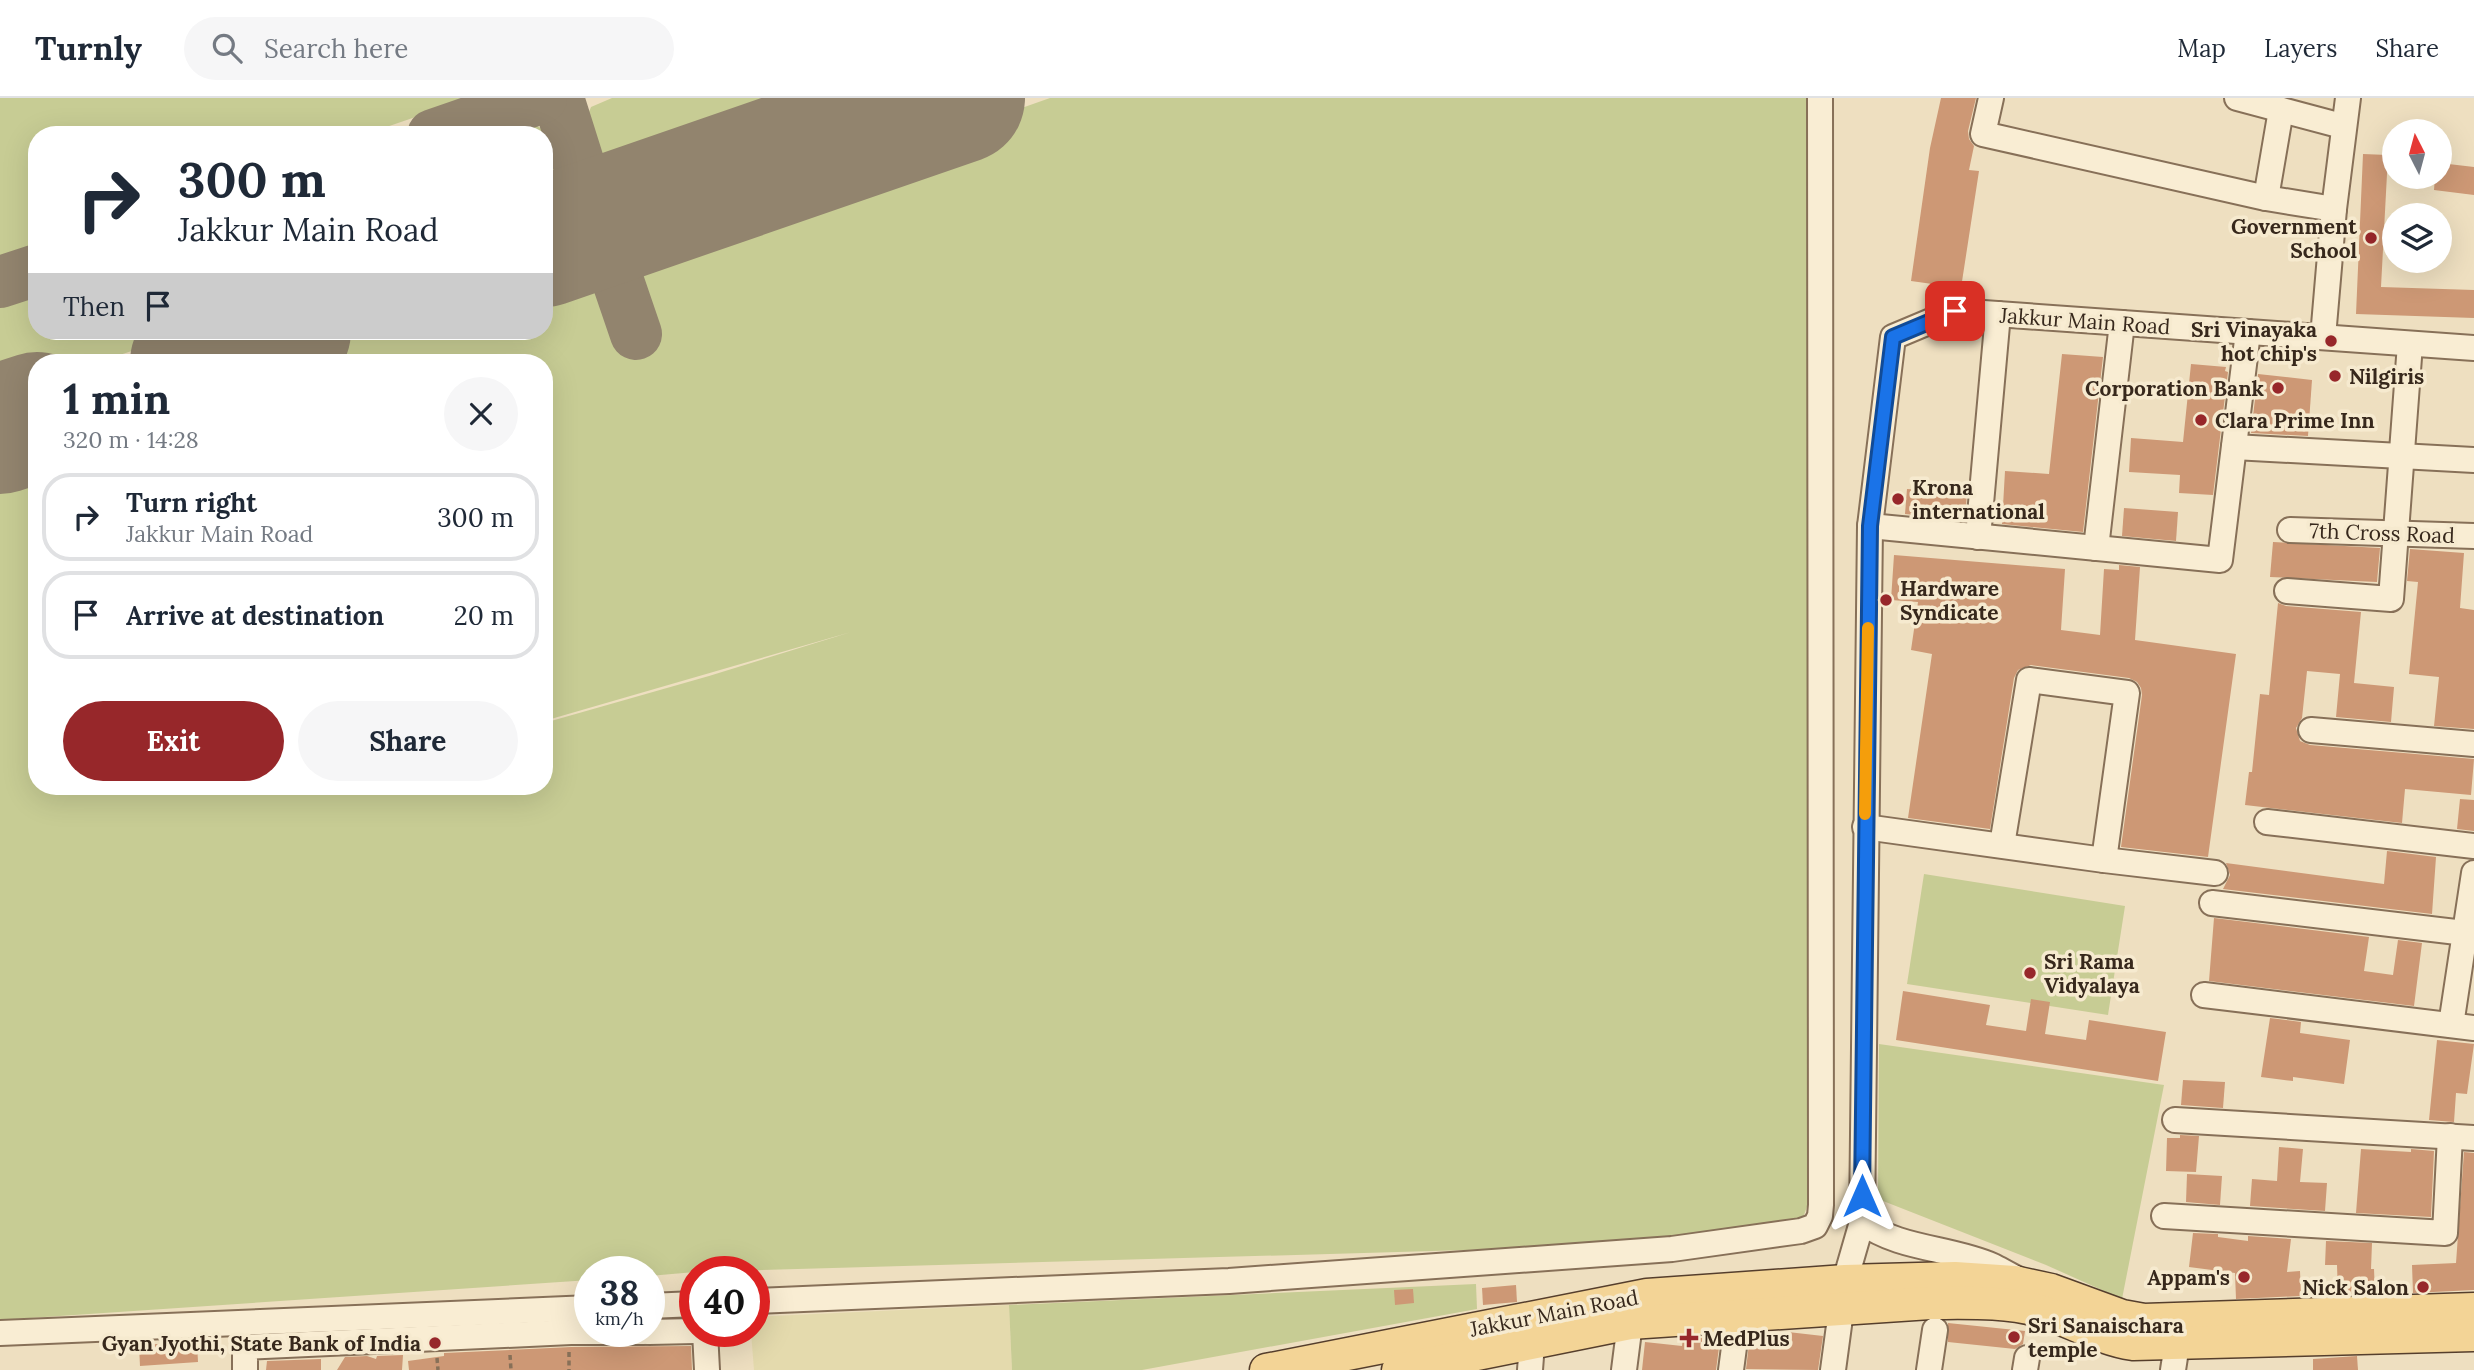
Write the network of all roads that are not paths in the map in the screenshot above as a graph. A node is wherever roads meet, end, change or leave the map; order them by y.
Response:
1 (1820, 98) edge
2 (1991, 98) edge
3 (2236, 98) edge
4 (2347, 98) edge
5 (2281, 110) junction
6 (2343, 126) junction
7 (2266, 198) junction
8 (2334, 209) junction
9 (1998, 314) junction
10 (2122, 323) junction
11 (2248, 332) junction
12 (2323, 337) junction
13 (2410, 344) junction
14 (2474, 348) edge
15 (2234, 447) junction
16 (2402, 454) junction
17 (2474, 460) edge
18 (1870, 526) junction
19 (2290, 530) dead end
20 (2395, 534) junction
21 (2474, 536) edge
22 (1978, 537) junction
23 (2096, 548) junction
24 (2287, 591) dead end
25 (2311, 730) dead end
26 (2474, 744) edge
27 (2267, 822) dead end
28 (1865, 827) junction
29 (2002, 845) junction
30 (2474, 846) edge
31 (2104, 860) junction
32 (2215, 873) dead end
33 (2474, 873) edge
34 (2212, 903) dead end
35 (2469, 934) edge
36 (2204, 995) dead end
37 (2462, 1027) edge
38 (2175, 1120) dead end
39 (2462, 1137) edge
40 (2164, 1216) dead end
41 (1862, 1222) junction
42 (2027, 1284) junction
43 (1843, 1294) junction
44 (770, 1300) edge
45 (574, 1309) edge
46 (2474, 1309) edge
47 (1738, 1317) junction
48 (1630, 1323) junction
49 (1935, 1330) dead end
50 (574, 1332) edge
51 (0, 1333) edge
52 (2474, 1335) edge
53 (705, 1347) edge
54 (1531, 1356) edge
55 (2175, 1357) edge
56 (1434, 1366) edge
57 (245, 1370) edge
58 (706, 1370) edge
59 (1266, 1370) edge
60 (1398, 1370) edge
61 (1624, 1370) edge
62 (1731, 1370) edge
63 (1833, 1370) edge
64 (1929, 1370) edge

1 - 44 street
2 - 7 street
3 - 5 street
4 - 6 street
5 - 6 street
5 - 7 street
6 - 8 street
7 - 8 street
8 - 12 street
9 - 10 street, Jakkur Main Road
9 - 18 street, Jakkur Main Road
9 - 22 street
10 - 11 street, Jakkur Main Road
10 - 23 street
11 - 12 street, Jakkur Main Road
11 - 15 street
12 - 13 street, Jakkur Main Road
13 - 14 street, Jakkur Main Road
13 - 16 street
15 - 16 street
15 - 23 street
16 - 17 street
16 - 20 street
18 - 22 street
18 - 28 street, Jakkur Main Road
19 - 20 street, 7th Cross Road
20 - 21 street, 7th Cross Road
20 - 24 street
22 - 23 street
25 - 26 street
27 - 30 street
28 - 29 street
28 - 41 street, Jakkur Main Road
29 - 31 street
29 - 31 street
31 - 32 street
33 - 35 street
34 - 35 street
35 - 37 street
36 - 37 street
38 - 39 street
39 - 40 street
41 - 42 street
41 - 43 street, Jakkur Main Road
42 - 43 main road
42 - 46 main road
43 - 47 main road, Jakkur Main Road
43 - 55 main road
43 - 59 main road, Jakkur Main Road
43 - 63 street
45 - 51 street
47 - 48 main road, Jakkur Main Road
47 - 62 street
48 - 54 main road, Jakkur Main Road
48 - 61 street
49 - 64 street
50 - 57 street
52 - 55 main road
53 - 58 street
54 - 56 main road, Jakkur Main Road
56 - 60 main road, Jakkur Main Road

